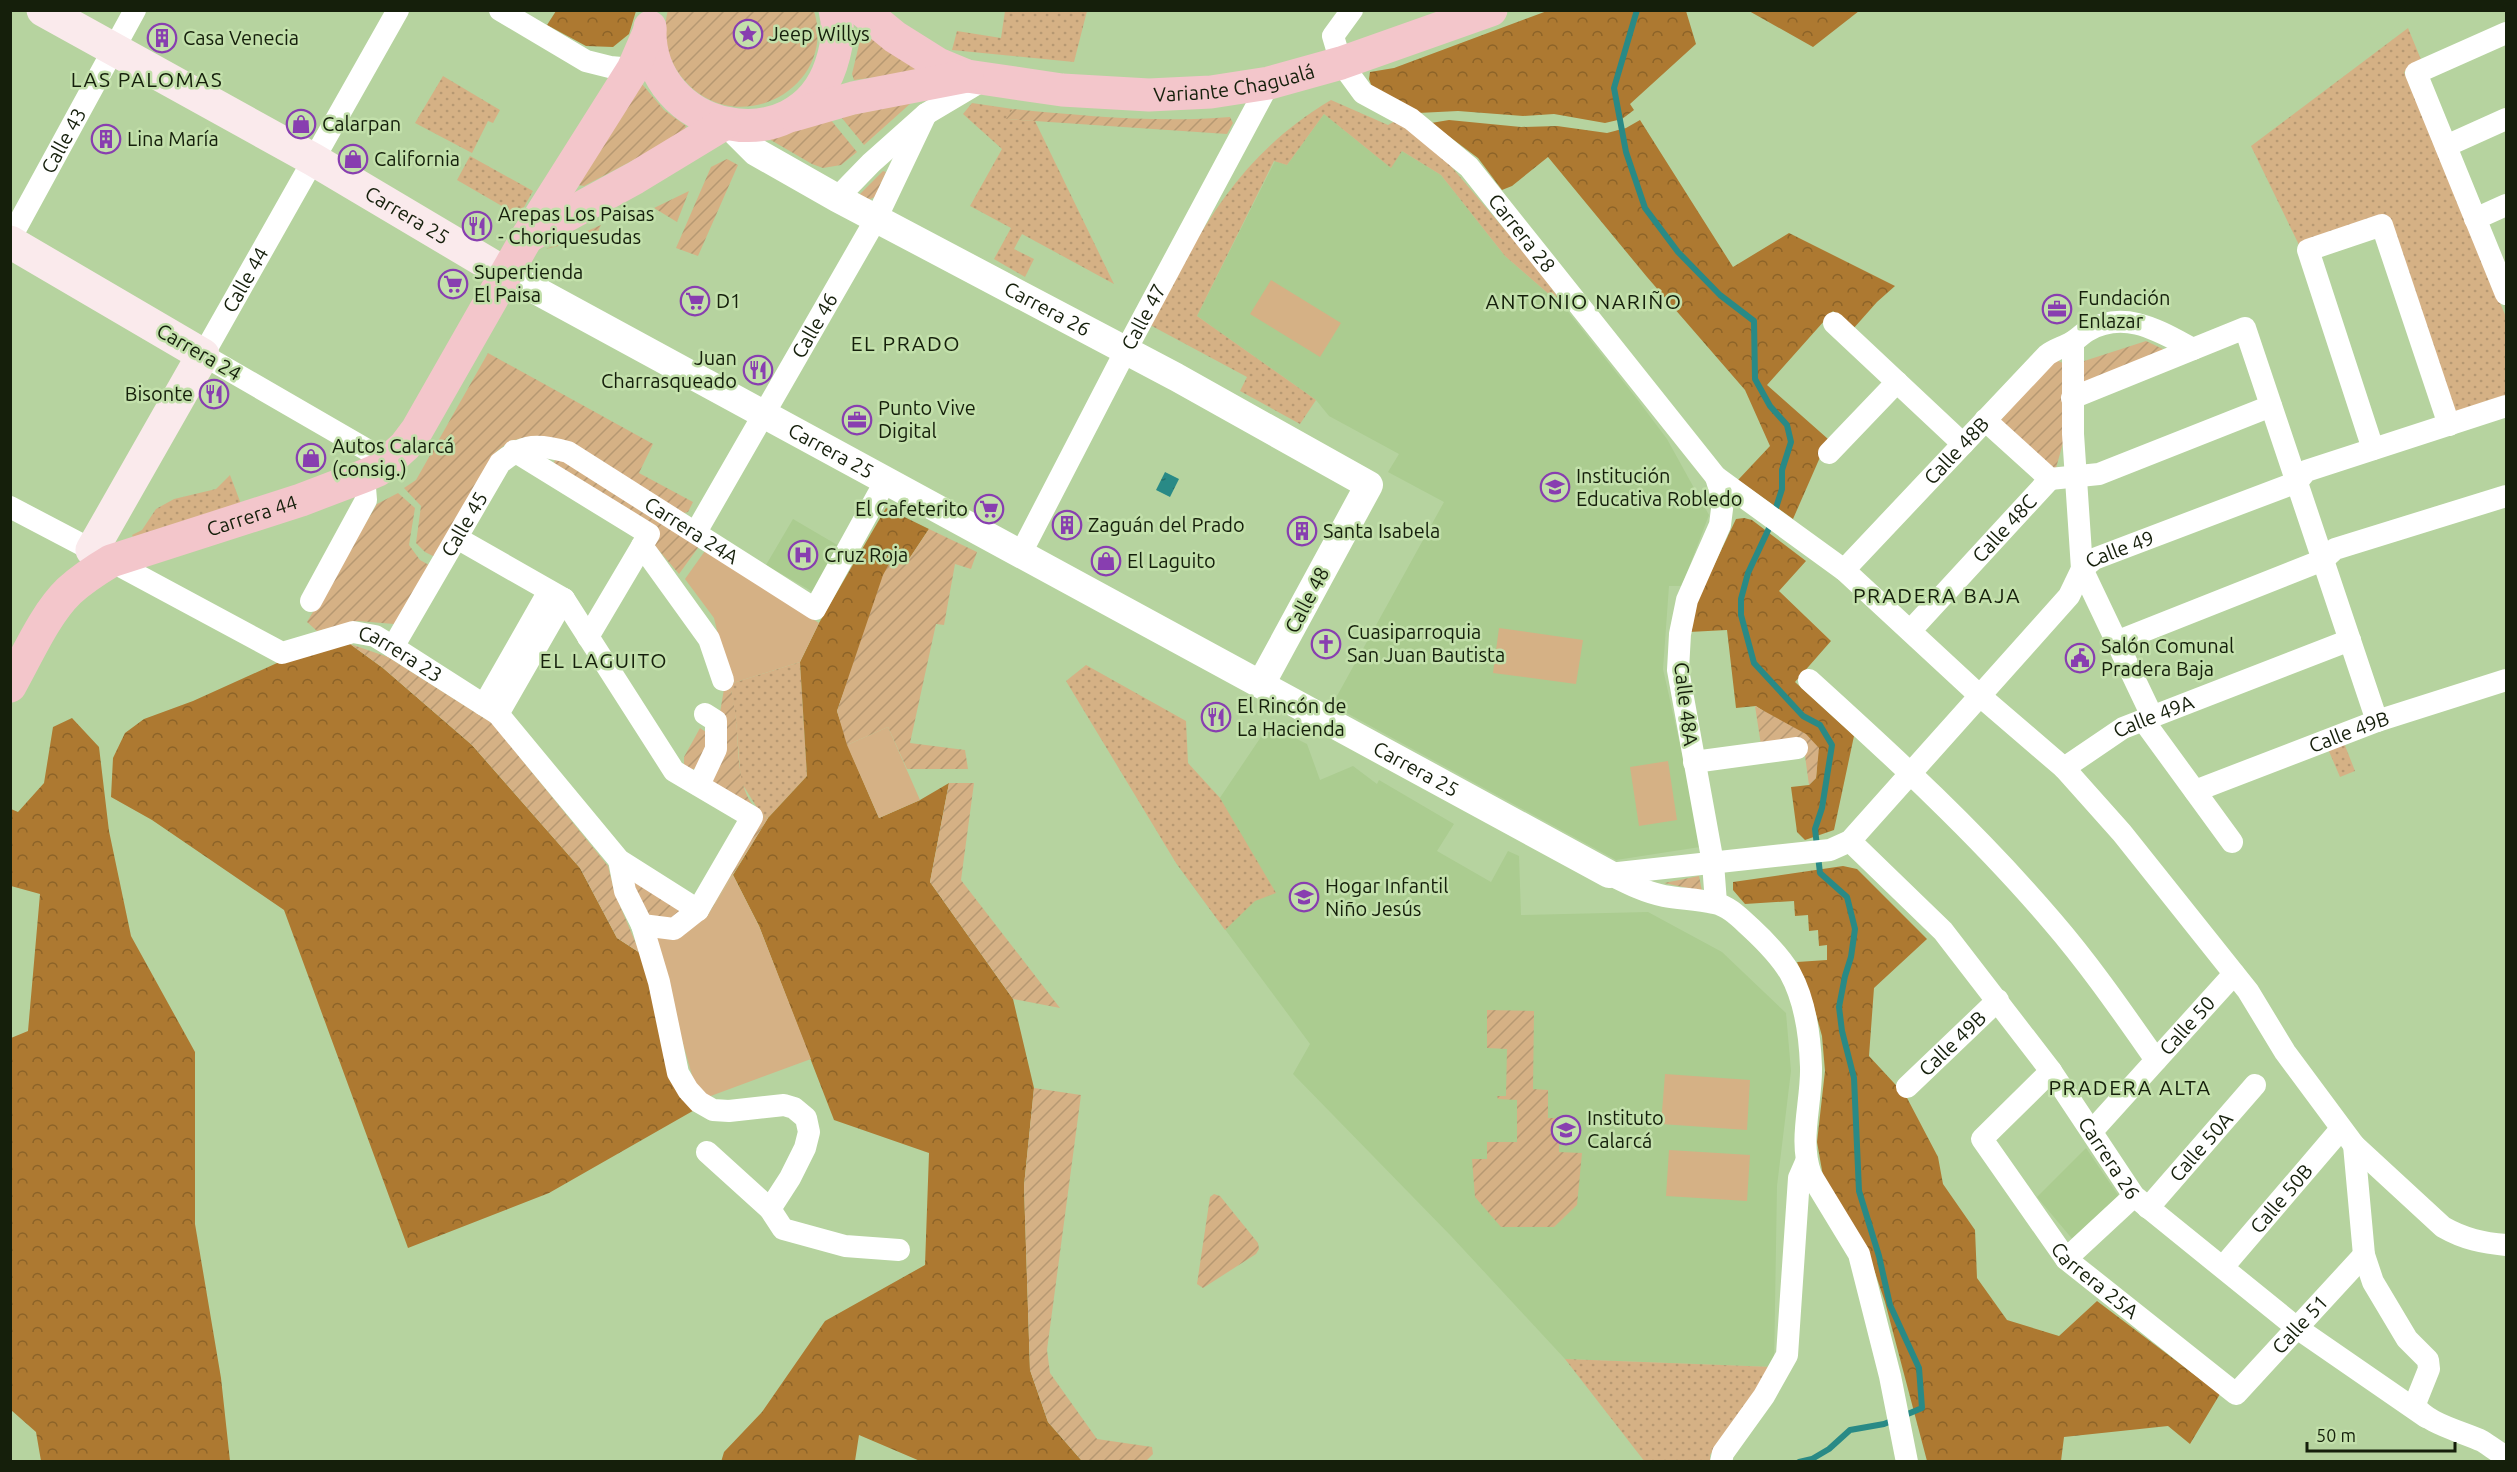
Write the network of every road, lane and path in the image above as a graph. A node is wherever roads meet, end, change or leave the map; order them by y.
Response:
1 (44, 10) edge
2 (135, 10) edge
3 (398, 10) edge
4 (500, 10) edge
5 (835, 10) edge
6 (862, 10) edge
7 (1352, 10) edge
8 (1491, 10) edge
9 (651, 20) edge
10 (2506, 33) edge
11 (114, 50) junction
12 (1341, 63) junction
13 (633, 69) junction
14 (976, 77) junction
15 (1269, 83) junction
16 (926, 114) junction
17 (2506, 119) edge
18 (778, 120) junction
19 (727, 125) junction
20 (2445, 146) junction
21 (314, 160) junction
22 (837, 198) junction
23 (2506, 205) edge
24 (876, 219) junction
25 (2475, 219) junction
26 (527, 237) junction
27 (10, 241) edge
28 (506, 274) junction
29 (2506, 291) edge
30 (1834, 322) dead end
31 (2073, 342) junction
32 (2193, 349) junction
33 (1126, 350) junction
34 (203, 355) junction
35 (1897, 382) junction
36 (2072, 398) junction
37 (2271, 406) junction
38 (2506, 406) edge
39 (764, 414) junction
40 (1985, 420) junction
41 (2449, 425) junction
42 (1963, 444) junction
43 (2373, 449) junction
44 (514, 451) junction
45 (1829, 453) dead end
46 (376, 469) junction
47 (1716, 477) junction
48 (2076, 477) junction
49 (2049, 479) junction
50 (886, 480) junction
51 (2297, 482) junction
52 (1369, 485) joint
53 (2506, 495) edge
54 (10, 507) edge
55 (696, 532) junction
56 (457, 538) junction
57 (645, 540) junction
58 (1021, 553) junction
59 (101, 556) junction
60 (2323, 560) junction
61 (2082, 569) junction
62 (1844, 570) junction
63 (556, 595) junction
64 (311, 601) dead end
65 (1911, 630) junction
66 (588, 637) junction
67 (2350, 640) junction
68 (2116, 642) junction
69 (393, 647) junction
70 (723, 680) dead end
71 (1809, 680) dead end
72 (2506, 680) edge
73 (1262, 684) junction
74 (10, 686) edge
75 (1979, 695) junction
76 (491, 710) junction
77 (705, 714) dead end
78 (2147, 718) junction
79 (2377, 721) junction
80 (1797, 748) dead end
81 (1694, 762) junction
82 (2064, 768) junction
83 (1911, 771) junction
84 (699, 785) junction
85 (2195, 791) junction
86 (2232, 842) dead end
87 (1841, 846) junction
88 (619, 860) junction
89 (1713, 863) junction
90 (1609, 874) junction
91 (1716, 903) junction
92 (699, 910) junction
93 (642, 925) junction
94 (2234, 974) junction
95 (1998, 1000) junction
96 (2156, 1060) junction
97 (2051, 1071) junction
98 (2255, 1085) dead end
99 (1907, 1087) dead end
100 (2092, 1131) junction
101 (2347, 1137) junction
102 (706, 1152) dead end
103 (1806, 1162) junction
104 (2141, 1202) junction
105 (770, 1209) junction
106 (2506, 1230) edge
107 (2506, 1245) edge
108 (898, 1250) dead end
109 (2364, 1255) junction
110 (2066, 1259) junction
111 (2223, 1267) junction
112 (2297, 1328) junction
113 (2236, 1394) joint
114 (2426, 1417) junction
115 (1906, 1456) edge
116 (2506, 1457) edge
117 (1721, 1461) edge

1 - 11 main road, Carrera 25
2 - 11 street, Calle 43
3 - 21 street, Calle 44
4 - 13 street
5 - 18 highway
6 - 14 highway, Variante Chagualá
7 - 12 street, Carrera 28
8 - 12 highway, Variante Chagualá
9 - 13 highway
9 - 19 highway
10 - 20 street
11 - 21 main road, Carrera 25
11 - 27 street, Calle 43
12 - 15 highway, Variante Chagualá
12 - 47 street, Carrera 28
13 - 26 highway
14 - 15 highway, Variante Chagualá
14 - 16 street
14 - 18 highway, Variante Chagualá
15 - 33 street, Calle 47
16 - 22 street
16 - 24 street, Calle 46
17 - 20 street
18 - 19 highway, Variante Chagualá
19 - 22 street, Carrera 26
19 - 26 highway
20 - 25 street
21 - 28 main road, Carrera 25
21 - 34 street, Calle 44
22 - 24 street, Carrera 26
23 - 25 street
24 - 33 street, Carrera 26
24 - 39 street, Calle 46
25 - 29 street
26 - 28 highway
27 - 34 main road, Carrera 24
28 - 39 street, Carrera 25
28 - 46 highway
30 - 35 street
31 - 32 street, Calle 48B
31 - 36 street
31 - 40 street, Calle 48B
32 - 36 street
32 - 37 street
33 - 52 street, Carrera 26
33 - 58 street, Calle 47
34 - 46 street, Carrera 24
34 - 59 main road, Calle 44
35 - 42 street
35 - 45 street
36 - 48 street
37 - 48 street
37 - 51 street
38 - 41 street, Calle 49
39 - 50 street, Carrera 25
39 - 55 street, Calle 46
40 - 42 street, Calle 48B
40 - 49 street
41 - 43 street, Calle 49
41 - 43 street
42 - 62 street, Calle 48B
43 - 51 street, Calle 49
44 - 55 street, Carrera 24A
44 - 56 street, Calle 45
44 - 57 street, Carrera 24A
46 - 59 highway, Carrera 44
46 - 64 street
47 - 62 street
47 - 81 street, Calle 48A
48 - 49 street
48 - 61 street
49 - 65 street, Calle 48C
50 - 55 street, Carrera 24A
50 - 58 street, Carrera 25
51 - 60 street
51 - 61 street, Calle 49
52 - 73 street, Calle 48
53 - 60 street
54 - 59 street, Carrera 23
56 - 63 street
56 - 69 street, Calle 45
57 - 66 street
57 - 70 street, Carrera 24A
58 - 73 street, Carrera 25
59 - 69 street, Carrera 23
59 - 74 highway, Calle 44
60 - 67 street
60 - 68 street
61 - 68 street
61 - 75 street, Calle 49
62 - 65 street
63 - 66 street
63 - 76 street
65 - 75 street
66 - 84 street
67 - 78 street, Calle 49A
67 - 79 street
68 - 78 street
69 - 76 street, Carrera 23
71 - 83 street
72 - 79 street, Calle 49B
73 - 90 street, Carrera 25
75 - 82 street
75 - 83 street, Calle 49
76 - 88 street, Carrera 23
77 - 84 street
78 - 82 street, Calle 49A
78 - 85 street
79 - 85 street, Calle 49B
80 - 81 street
81 - 89 street, Calle 48A
82 - 94 street
83 - 87 street, Calle 49
83 - 96 street
84 - 92 street
85 - 86 street
87 - 89 street
87 - 95 street, Carrera 26
88 - 92 street, Carrera 23
88 - 93 street
89 - 90 street
89 - 91 street, Calle 48A
90 - 91 street
91 - 103 street
92 - 93 street
93 - 105 street
94 - 96 street, Calle 50
94 - 101 street
95 - 97 street, Carrera 26
95 - 99 street, Calle 49B
96 - 100 street, Calle 50
97 - 100 street, Carrera 26
97 - 110 street, Carrera 25A
98 - 104 street, Calle 50A
100 - 104 street, Carrera 26
101 - 107 street
101 - 109 street
101 - 111 street, Calle 50B
102 - 105 street
103 - 115 street
103 - 117 street
104 - 110 street, Calle 50A
104 - 111 street, Carrera 26
105 - 108 street
106 - 107 street
109 - 112 street, Calle 51
109 - 114 street
110 - 113 street, Carrera 25A
111 - 112 street, Carrera 26
112 - 113 street, Calle 51
112 - 114 street, Carrera 26
114 - 116 street, Carrera 26

